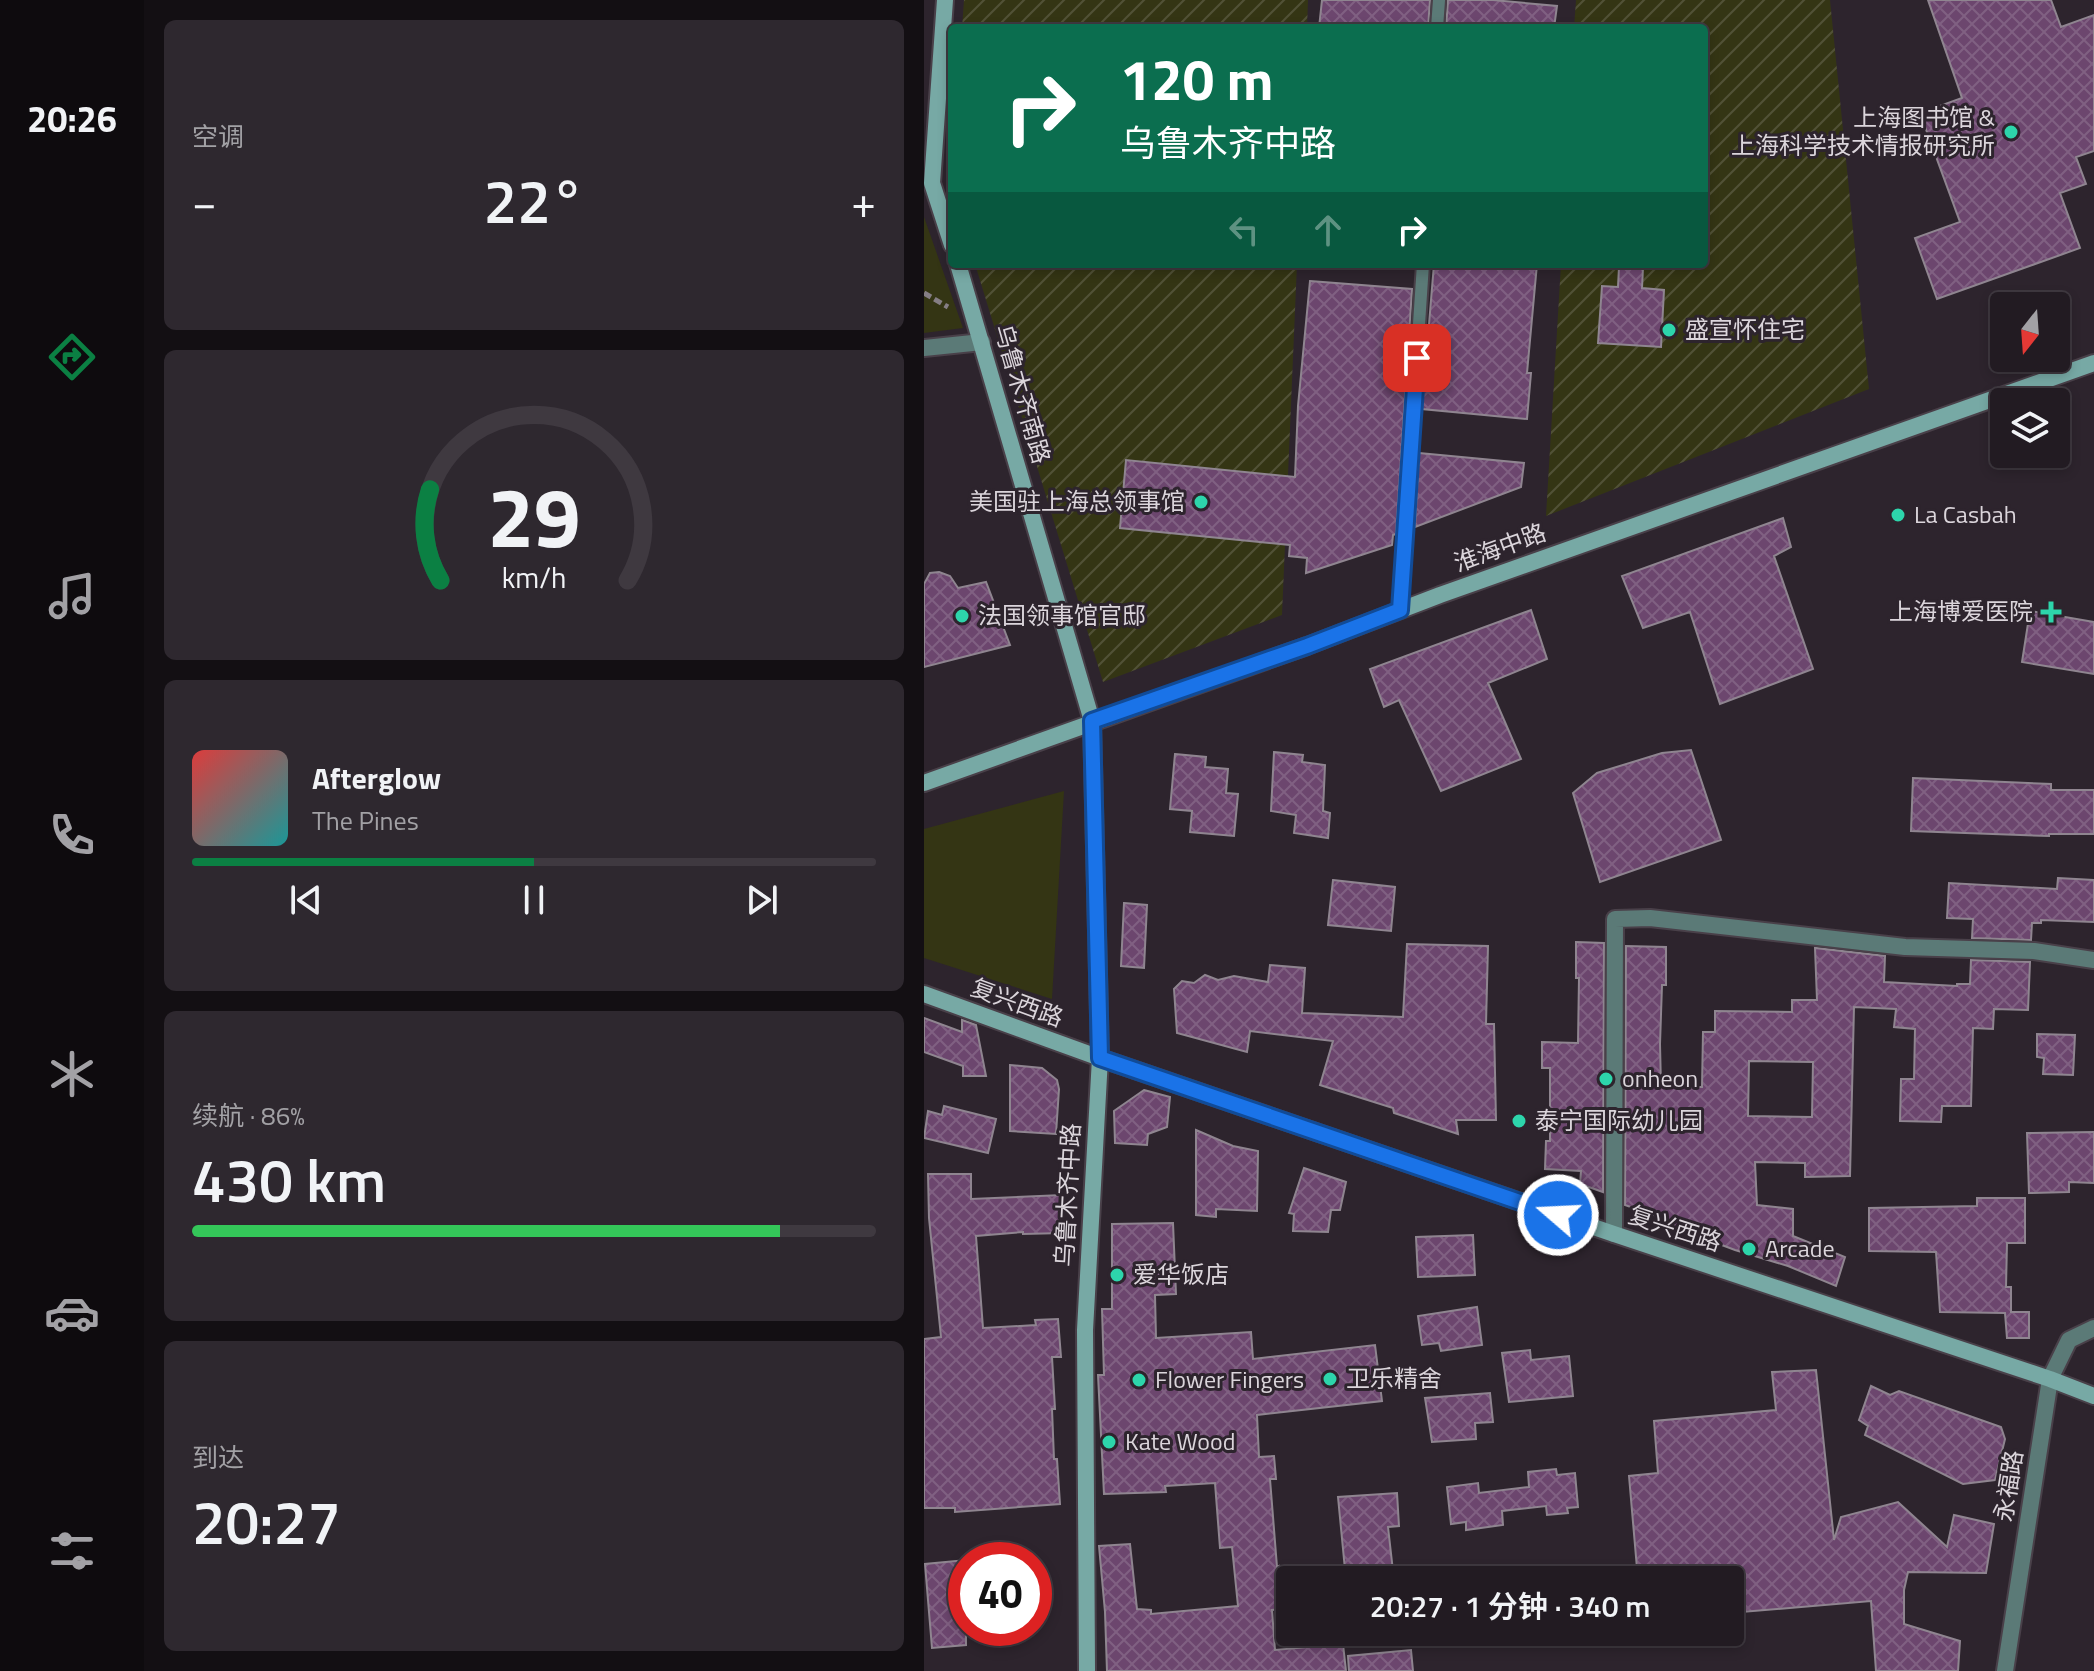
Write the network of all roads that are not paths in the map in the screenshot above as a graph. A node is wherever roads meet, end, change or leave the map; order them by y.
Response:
1 (945, 0) edge
2 (1439, 0) edge
3 (1437, 24) edge
4 (928, 182) edge
5 (948, 234) edge
6 (959, 268) edge
7 (1423, 268) edge
8 (982, 342) junction
9 (924, 348) edge
10 (2094, 363) edge
11 (1400, 610) junction
12 (1092, 721) junction
13 (924, 783) edge
14 (2094, 960) edge
15 (924, 994) edge
16 (1100, 1058) junction
17 (1614, 1234) junction
18 (2094, 1328) edge
19 (2050, 1379) junction
20 (2094, 1396) edge
21 (1087, 1671) edge
22 (2005, 1671) edge

1 - 4 street
2 - 3 lane
4 - 5 street
6 - 8 street, 乌鲁木齐南路
7 - 11 lane
8 - 9 street
8 - 12 street, 乌鲁木齐南路
10 - 11 street, 淮海中路
11 - 12 street, 淮海中路
12 - 13 street, 淮海中路
12 - 16 street, 乌鲁木齐中路
14 - 17 street
15 - 16 street, 复兴西路
16 - 17 street, 复兴西路
16 - 21 street, 乌鲁木齐中路
17 - 19 street, 复兴西路
18 - 19 street, 永福路
19 - 20 street, 复兴西路
19 - 22 street, 永福路

